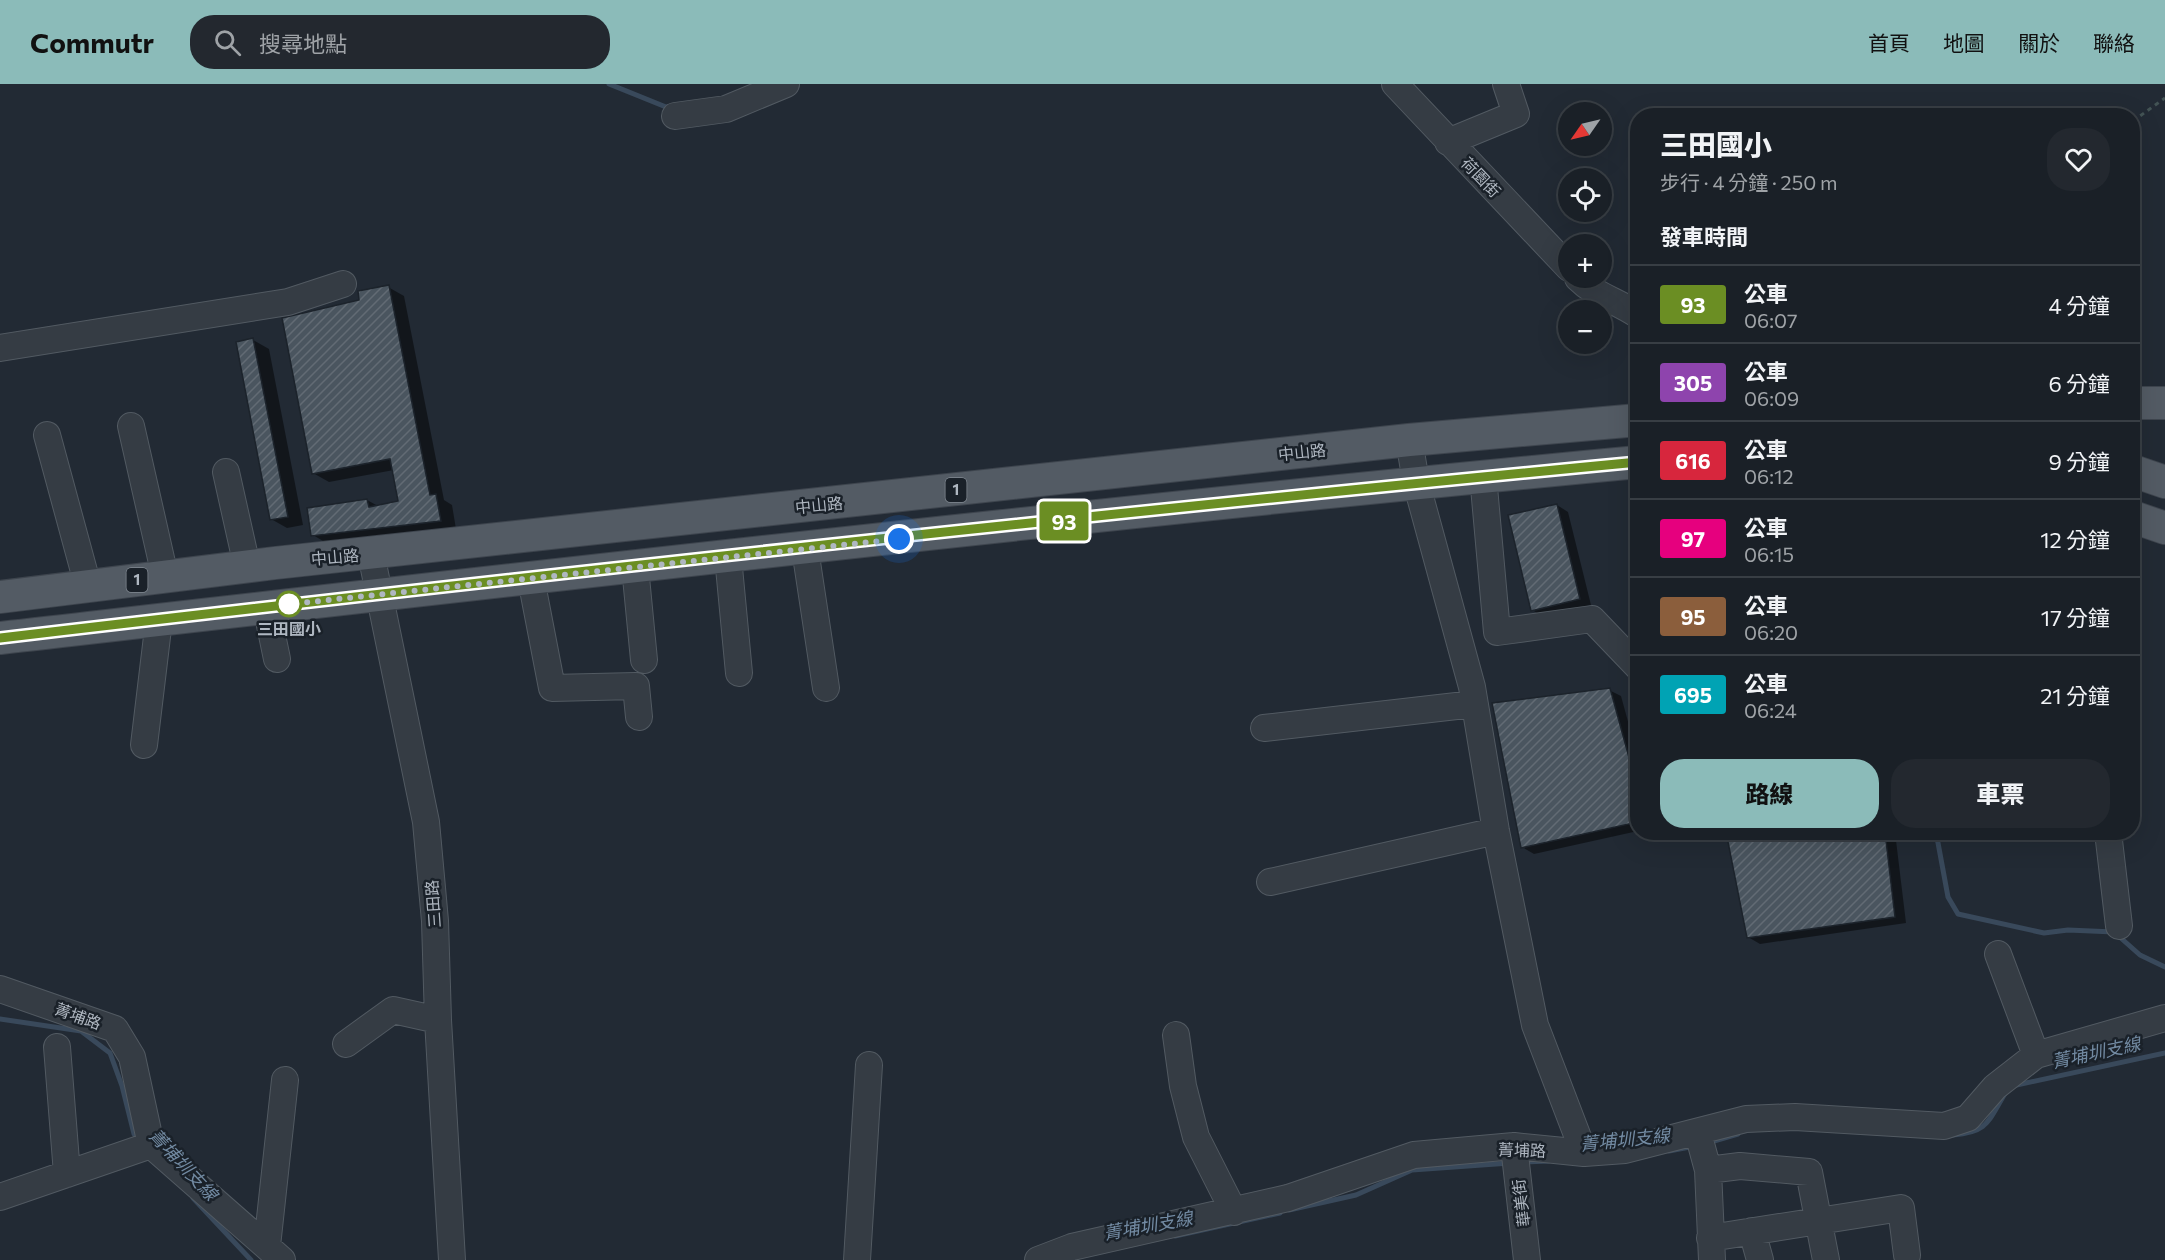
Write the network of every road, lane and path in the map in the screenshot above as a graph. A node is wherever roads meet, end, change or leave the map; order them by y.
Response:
1 (786, 84) edge
2 (1395, 84) edge
3 (1506, 84) edge
4 (2165, 98) edge
5 (675, 116) dead end
6 (2140, 116) edge
7 (1448, 142) junction
8 (1558, 257) edge
9 (343, 284) dead end
10 (1588, 288) edge
11 (1630, 310) edge
12 (0, 348) edge
13 (2140, 403) edge
14 (2165, 403) edge
15 (1630, 421) edge
16 (131, 426) dead end
17 (47, 435) dead end
18 (1409, 440) junction
19 (1630, 463) edge
20 (226, 471) dead end
21 (2140, 473) edge
22 (1483, 476) junction
23 (1416, 482) junction
24 (2165, 482) edge
25 (2140, 519) edge
26 (2165, 528) edge
27 (805, 549) junction
28 (371, 554) junction
29 (728, 557) junction
30 (247, 566) junction
31 (635, 567) junction
32 (165, 576) junction
33 (531, 579) junction
34 (88, 586) junction
35 (378, 596) junction
36 (0, 597) edge
37 (266, 606) junction
38 (159, 620) junction
39 (0, 638) edge
40 (277, 659) dead end
41 (1630, 659) edge
42 (644, 660) dead end
43 (739, 673) dead end
44 (826, 688) dead end
45 (1474, 704) junction
46 (639, 717) dead end
47 (1264, 728) dead end
48 (144, 745) dead end
49 (1496, 831) junction
50 (2109, 840) edge
51 (1270, 882) dead end
52 (2119, 926) dead end
53 (1998, 954) dead end
54 (0, 989) edge
55 (2165, 1018) edge
56 (438, 1020) junction
57 (1176, 1035) dead end
58 (346, 1044) dead end
59 (57, 1047) dead end
60 (2036, 1055) junction
61 (869, 1065) dead end
62 (285, 1080) dead end
63 (1698, 1133) junction
64 (151, 1145) junction
65 (1514, 1146) junction
66 (1584, 1153) junction
67 (1708, 1170) junction
68 (67, 1174) junction
69 (0, 1197) edge
70 (1234, 1212) junction
71 (1819, 1220) junction
72 (1752, 1231) junction
73 (1711, 1249) edge
74 (274, 1253) edge
75 (1907, 1255) dead end
76 (452, 1260) edge
77 (856, 1260) edge
78 (1038, 1260) edge
79 (1527, 1260) edge
80 (1760, 1260) edge
81 (1826, 1260) edge

1 - 5 street
2 - 7 street, 荷園街
3 - 7 street
4 - 6 path
7 - 8 street, 荷園街
9 - 12 street
10 - 11 street
13 - 14 main road
15 - 18 main road, 中山路 / 1
16 - 32 street
17 - 34 street
18 - 23 street
18 - 28 main road, 中山路 / 1
19 - 22 main road
20 - 30 street
21 - 24 main road
22 - 23 main road
22 - 41 street
23 - 27 main road
23 - 45 street
25 - 26 main road
27 - 29 main road
27 - 44 street
28 - 30 main road, 中山路 / 1
28 - 35 street, 三田路
29 - 31 main road
29 - 43 street
30 - 32 main road, 中山路 / 1
31 - 33 main road
31 - 42 street
32 - 34 main road, 中山路 / 1
33 - 35 main road
33 - 46 street
34 - 36 main road, 中山路 / 1
35 - 37 main road
35 - 56 street, 三田路
37 - 38 main road
37 - 40 street
38 - 39 main road
38 - 48 street
45 - 47 street
45 - 49 street
49 - 51 street
49 - 66 street
50 - 52 street
53 - 60 street
54 - 64 street, 菁埔路
55 - 60 street, 菁埔路
56 - 58 street
56 - 76 street, 三田路
57 - 70 street
59 - 68 street
60 - 63 street, 菁埔路
61 - 77 street
62 - 74 street
63 - 66 street, 菁埔路
63 - 67 street
64 - 68 street
64 - 74 street
65 - 66 street, 菁埔路
65 - 70 street, 菁埔路
65 - 79 street, 華美街
67 - 71 street
67 - 73 street
68 - 69 street
70 - 78 street, 菁埔路
71 - 72 street
71 - 75 street
71 - 81 street
72 - 73 street
72 - 80 street

